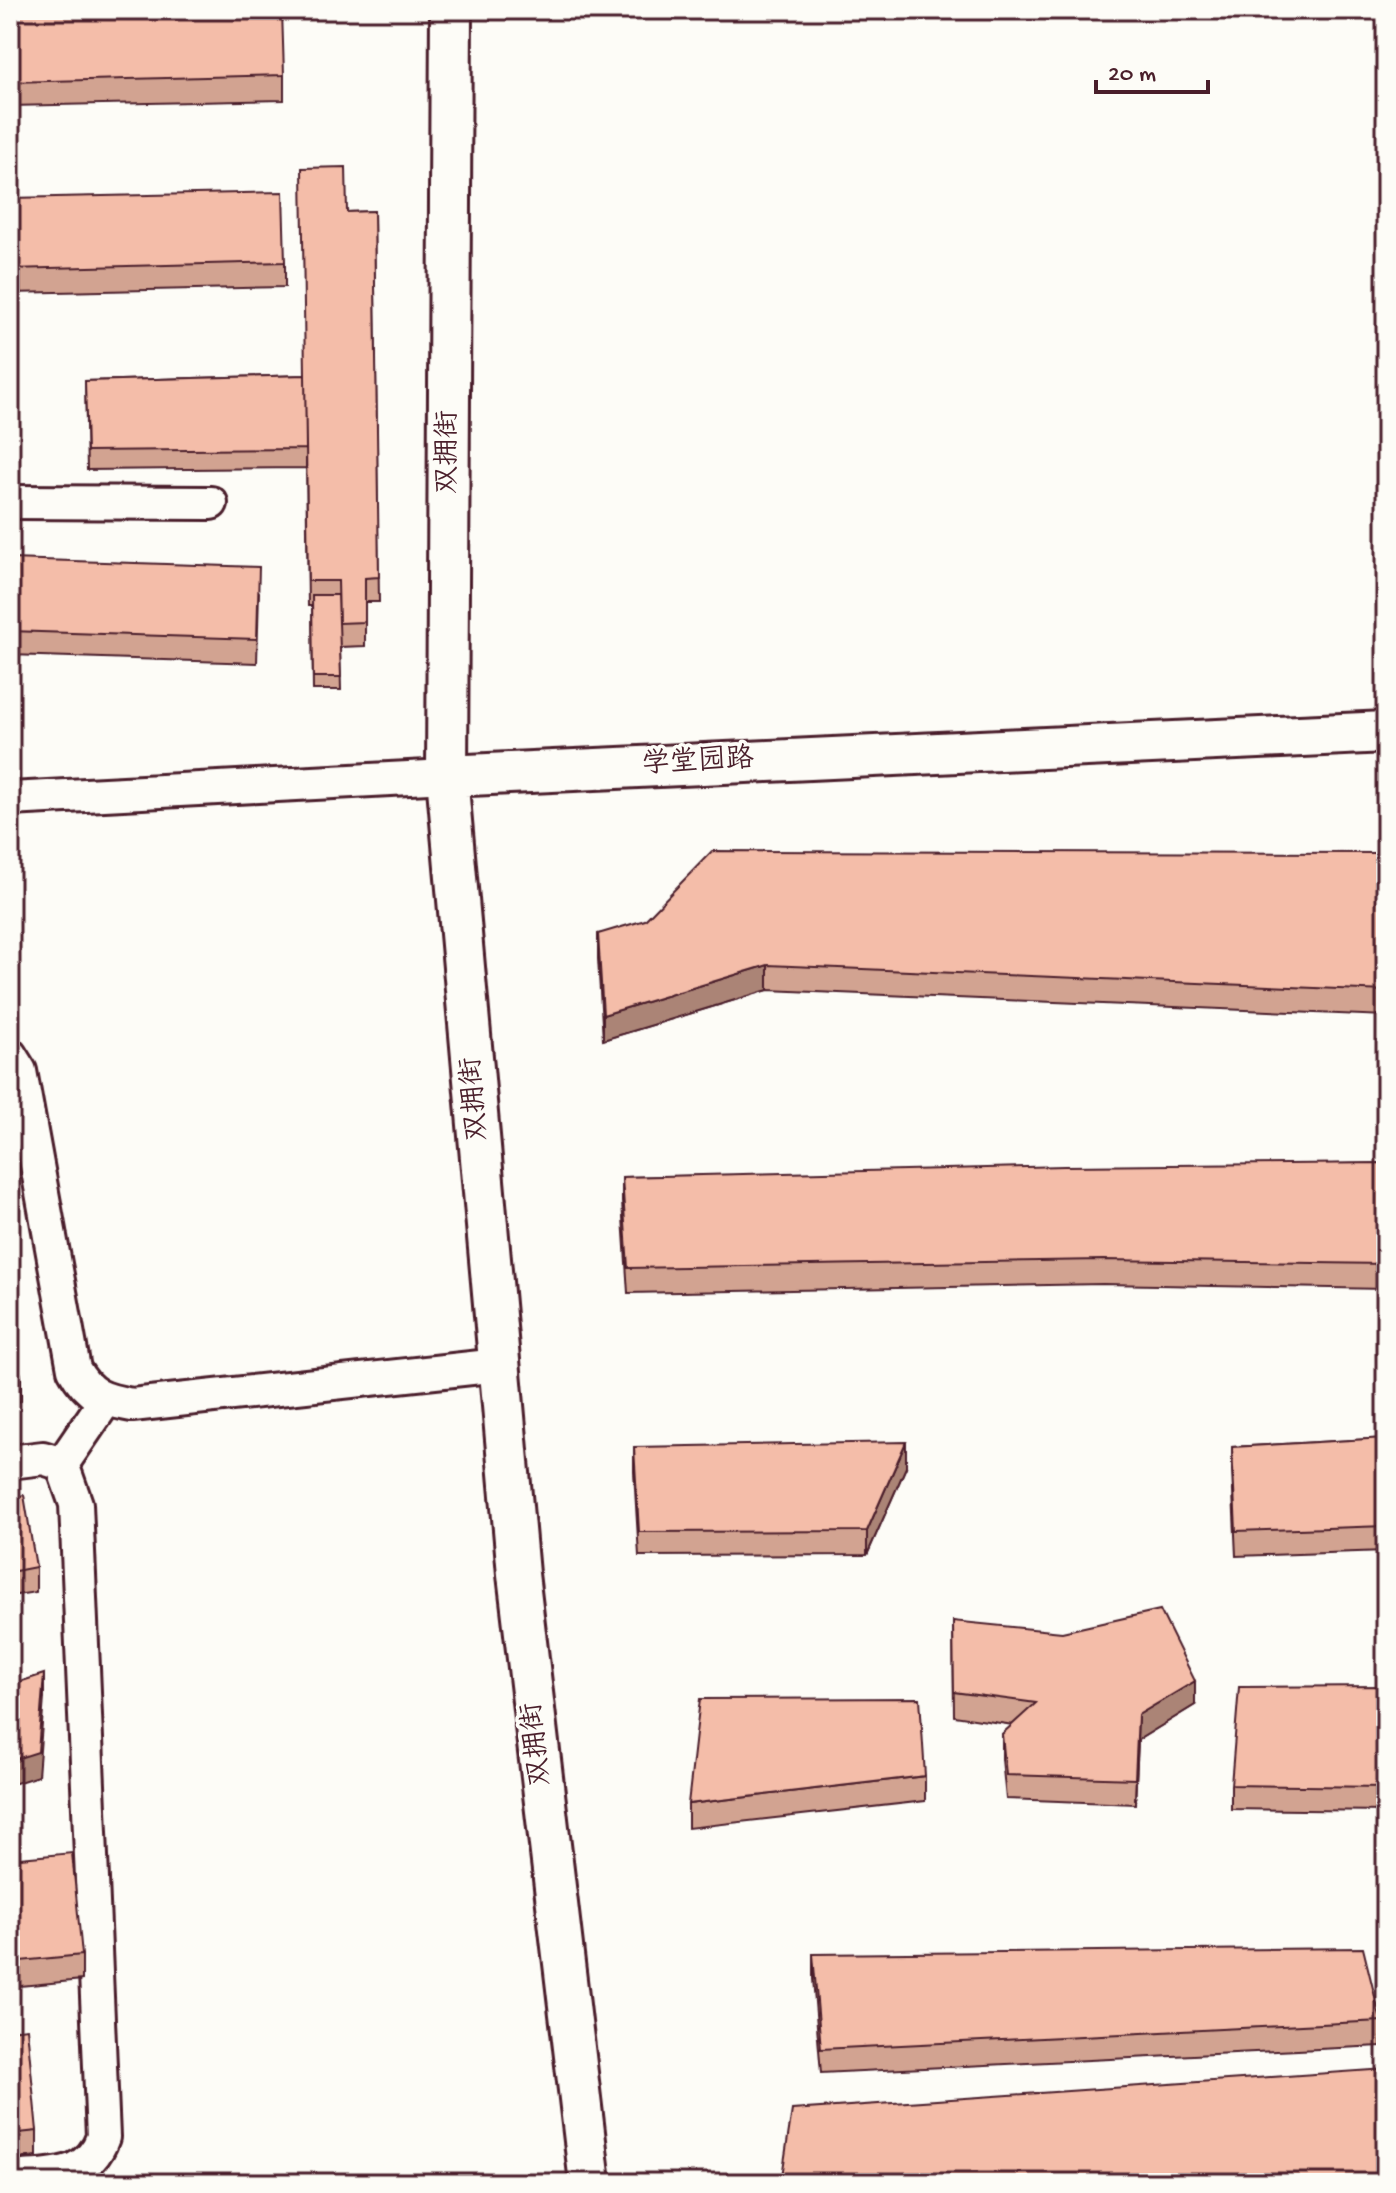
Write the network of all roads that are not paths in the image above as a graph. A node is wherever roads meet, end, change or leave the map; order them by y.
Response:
1 (451, 10) edge
2 (10, 502) edge
3 (211, 503) dead end
4 (1386, 732) edge
5 (447, 776) junction
6 (10, 799) edge
7 (10, 1055) edge
8 (499, 1365) junction
9 (105, 1401) junction
10 (10, 1462) edge
11 (62, 1464) junction
12 (10, 2178) edge
13 (590, 2183) edge

1 - 5 street, 双拥街
2 - 3 street
4 - 5 street, 学堂园路
5 - 6 street, 学堂园路
5 - 8 street, 双拥街
7 - 9 street
8 - 9 street
8 - 13 street, 双拥街
9 - 11 street
10 - 11 street
11 - 12 street

